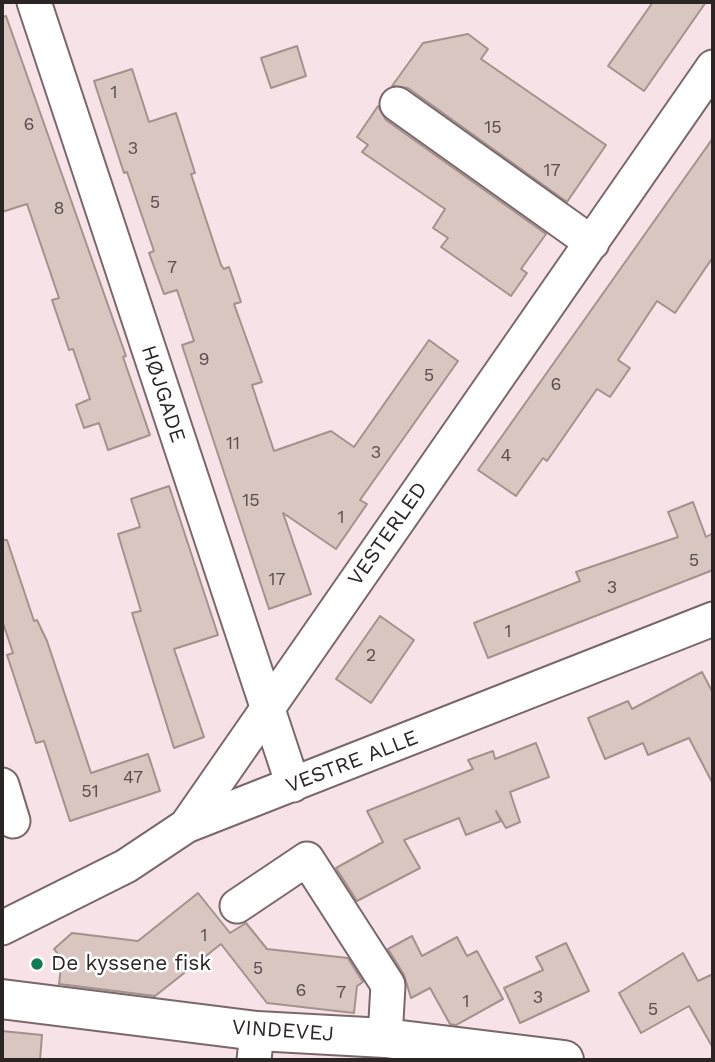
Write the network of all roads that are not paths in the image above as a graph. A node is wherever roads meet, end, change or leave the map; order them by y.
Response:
1 (34, 2) edge
2 (713, 67) edge
3 (397, 104) dead end
4 (592, 243) junction
5 (713, 619) edge
6 (266, 709) junction
7 (2, 785) edge
8 (293, 785) junction
9 (13, 821) dead end
10 (186, 826) junction
11 (237, 906) dead end
12 (2, 928) edge
13 (2, 999) edge
14 (385, 1038) junction
15 (255, 1046) edge
16 (564, 1060) edge

1 - 6 street, HØJGADE
2 - 4 street, VESTERLED
3 - 4 street
4 - 6 street, VESTERLED
5 - 8 street, VESTRE ALLE
6 - 8 street, HØJGADE
6 - 10 street, VESTERLED
7 - 9 street
8 - 10 street, VESTRE ALLE
10 - 12 street, VESTRE ALLE
11 - 14 street
13 - 15 street, VINDEVEJ
14 - 15 street, VINDEVEJ
14 - 16 street, VINDEVEJ

